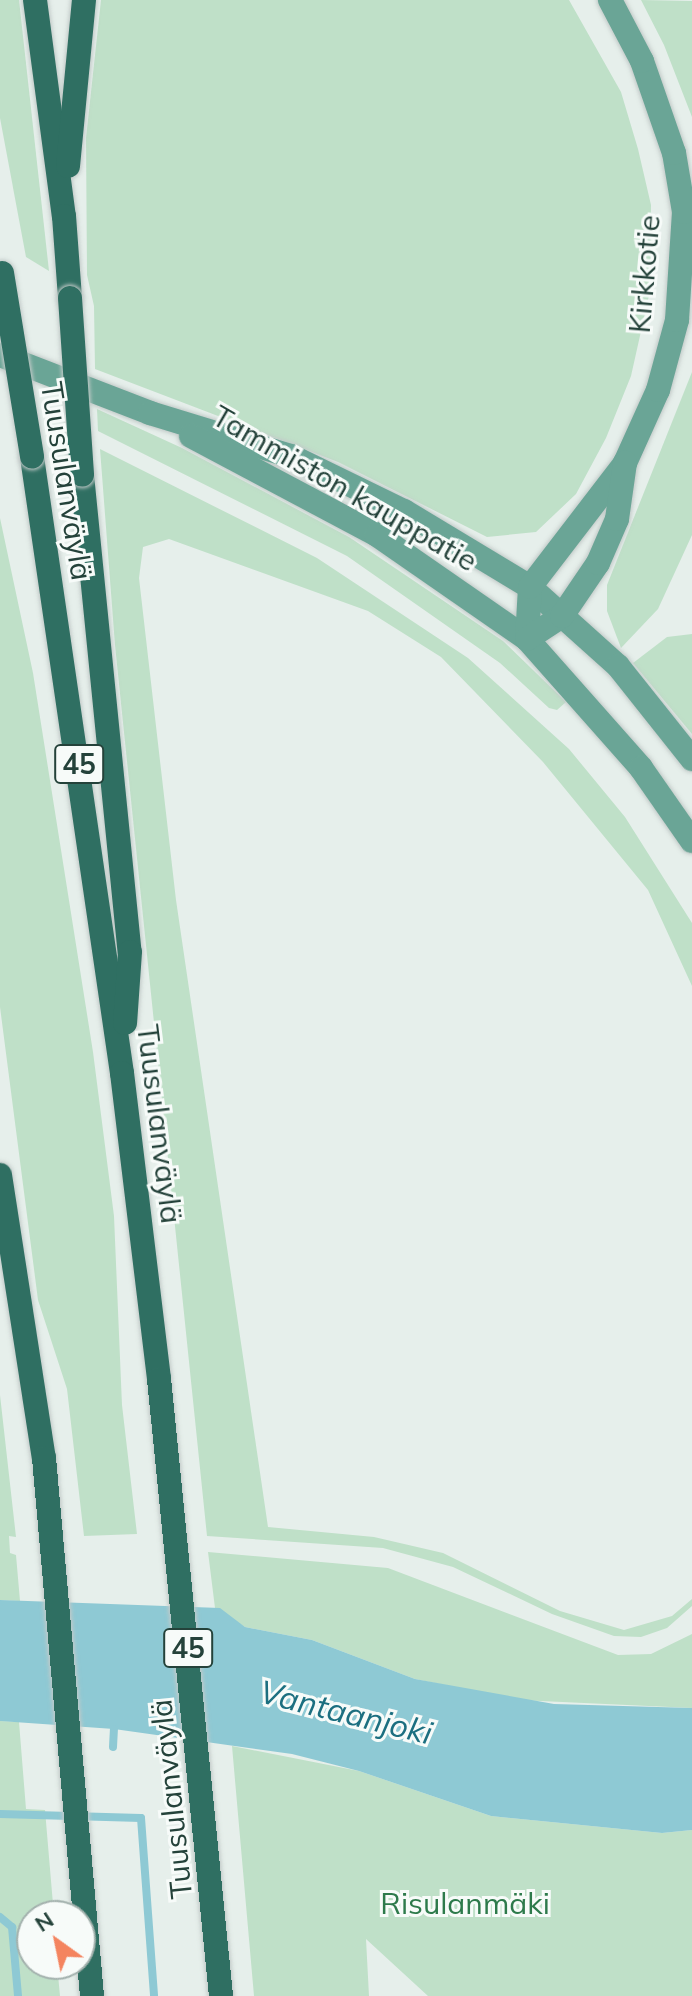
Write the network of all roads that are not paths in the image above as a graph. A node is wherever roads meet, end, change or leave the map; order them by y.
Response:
1 (35, 0) edge
2 (84, 0) edge
3 (610, 0) edge
4 (64, 216) junction
5 (1, 268) edge
6 (0, 355) edge
7 (150, 413) junction
8 (625, 463) junction
9 (530, 587) junction
10 (562, 616) junction
11 (527, 639) junction
12 (692, 759) edge
13 (692, 841) edge
14 (122, 1073) junction
15 (0, 1175) edge
16 (92, 1996) edge
17 (221, 1996) edge

1 - 4 highway
2 - 4 highway
3 - 8 main road, Kirkkotie
4 - 14 highway, bridge
5 - 14 highway, Tuusulanväylä / 45, bridge
6 - 7 main road, Tammiston kauppatie
7 - 9 main road, Tammiston kauppatie
7 - 11 main road, Tammiston kauppatie
8 - 9 main road, Kirkkotie
8 - 10 main road, Kirkkotie
9 - 10 main road, Tammiston kauppatie
9 - 11 main road
10 - 11 main road, Kirkkotie
10 - 12 main road, Tammiston kauppatie
11 - 13 main road, Tammiston kauppatie
14 - 17 highway, Tuusulanväylä / 45
15 - 16 highway

